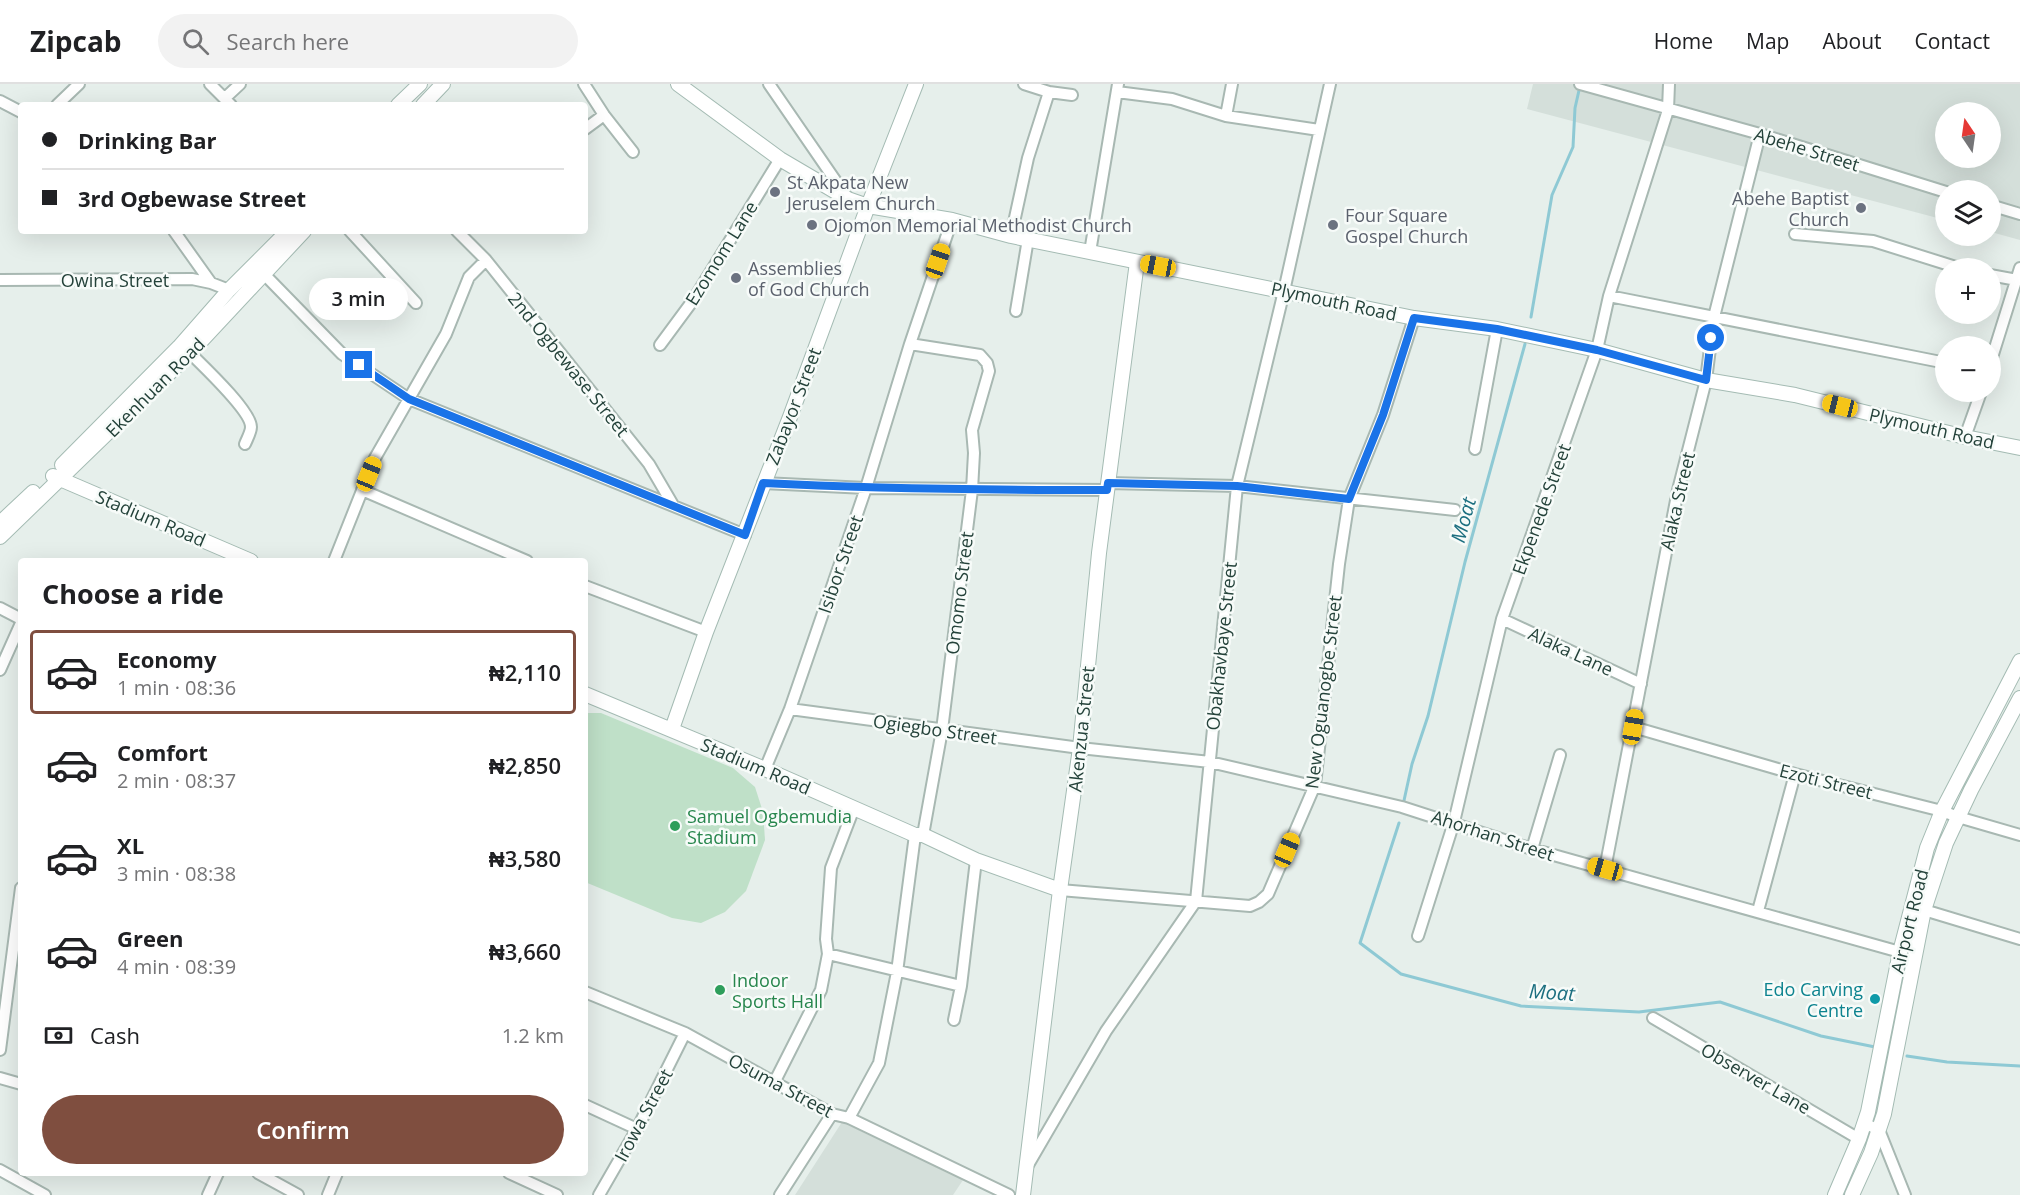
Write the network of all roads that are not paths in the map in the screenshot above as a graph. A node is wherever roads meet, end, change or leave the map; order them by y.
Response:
1 (79, 84) edge
2 (210, 84) edge
3 (240, 84) edge
4 (420, 84) edge
5 (443, 84) edge
6 (584, 84) edge
7 (678, 84) edge
8 (769, 84) edge
9 (916, 84) edge
10 (1024, 84) edge
11 (1232, 84) edge
12 (1330, 84) edge
13 (1580, 84) edge
14 (1669, 84) edge
15 (1118, 88) edge
16 (1049, 92) junction
17 (1072, 95) dead end
18 (0, 101) edge
19 (228, 101) edge
20 (60, 102) edge
21 (401, 102) edge
22 (426, 102) edge
23 (18, 110) edge
24 (1668, 110) junction
25 (604, 115) junction
26 (1226, 116) junction
27 (588, 127) edge
28 (1319, 130) junction
29 (1760, 134) junction
30 (633, 152) dead end
31 (780, 159) junction
32 (1935, 189) edge
33 (848, 199) junction
34 (868, 206) junction
35 (2001, 208) edge
36 (2020, 214) edge
37 (952, 220) junction
38 (176, 234) edge
39 (285, 234) edge
40 (301, 234) edge
41 (353, 234) edge
42 (460, 234) edge
43 (1795, 234) dead end
44 (1011, 236) junction
45 (1028, 239) junction
46 (1090, 252) junction
47 (486, 260) junction
48 (1935, 260) edge
49 (1137, 262) junction
50 (2020, 267) edge
51 (264, 274) junction
52 (2001, 277) edge
53 (0, 280) edge
54 (2017, 280) junction
55 (211, 283) junction
56 (229, 290) junction
57 (1284, 291) junction
58 (1609, 296) junction
59 (416, 303) dead end
60 (1016, 311) dead end
61 (1714, 317) junction
62 (1414, 318) junction
63 (1497, 329) junction
64 (1999, 336) edge
65 (910, 344) junction
66 (660, 345) dead end
67 (1597, 350) junction
68 (190, 353) junction
69 (1935, 361) edge
70 (1706, 380) junction
71 (409, 399) junction
72 (1977, 402) edge
73 (1965, 437) junction
74 (244, 444) dead end
75 (2020, 448) edge
76 (1474, 449) dead end
77 (56, 477) junction
78 (763, 483) junction
79 (1107, 486) junction
80 (1237, 486) junction
81 (866, 488) junction
82 (363, 490) junction
83 (972, 490) junction
84 (1349, 499) junction
85 (673, 505) junction
86 (1455, 510) dead end
87 (0, 523) edge
88 (745, 535) junction
89 (0, 537) edge
90 (243, 558) edge
91 (335, 558) edge
92 (520, 558) edge
93 (588, 587) edge
94 (0, 608) edge
95 (1502, 618) junction
96 (18, 619) edge
97 (18, 628) edge
98 (706, 632) junction
99 (2020, 661) edge
100 (0, 670) edge
101 (1641, 684) junction
102 (588, 695) edge
103 (2020, 698) edge
104 (790, 709) junction
105 (1633, 727) junction
106 (672, 729) junction
107 (942, 730) junction
108 (1080, 748) junction
109 (1560, 755) dead end
110 (1210, 762) junction
111 (765, 769) junction
112 (1795, 774) junction
113 (1315, 785) junction
114 (854, 808) junction
115 (1942, 811) junction
116 (1958, 818) junction
117 (1454, 822) junction
118 (919, 835) junction
119 (2020, 835) edge
120 (1532, 849) junction
121 (976, 860) junction
122 (1605, 869) junction
123 (1060, 890) junction
124 (1196, 901) junction
125 (1924, 910) junction
126 (18, 911) edge
127 (1758, 911) junction
128 (1418, 936) dead end
129 (2020, 939) edge
130 (1900, 952) junction
131 (828, 954) junction
132 (897, 972) junction
133 (961, 986) junction
134 (588, 993) edge
135 (1653, 1018) dead end
136 (954, 1020) dead end
137 (685, 1033) junction
138 (0, 1050) edge
139 (0, 1078) edge
140 (775, 1081) junction
141 (18, 1083) edge
142 (588, 1106) edge
143 (832, 1114) junction
144 (849, 1118) junction
145 (1864, 1123) junction
146 (637, 1129) junction
147 (1879, 1130) junction
148 (1859, 1139) junction
149 (1026, 1168) junction
150 (0, 1170) edge
151 (217, 1176) edge
152 (263, 1176) edge
153 (336, 1176) edge
154 (516, 1176) edge
155 (45, 1195) edge
156 (208, 1195) edge
157 (298, 1195) edge
158 (328, 1195) edge
159 (557, 1195) edge
160 (599, 1195) edge
161 (780, 1195) edge
162 (1009, 1195) edge
163 (1023, 1195) edge
164 (1835, 1195) edge
165 (1852, 1195) edge
166 (1905, 1195) edge

1 - 20 street
2 - 19 street
3 - 19 street
4 - 21 street
5 - 22 street
6 - 25 street
7 - 31 street, Plymouth Road
8 - 33 street
9 - 34 street, Zabayor Street
10 - 16 street
11 - 26 street
12 - 28 street, Obakhavbaye Street
13 - 24 street, Abehe Street
14 - 24 street, Ekpenede Street
15 - 26 street
15 - 46 street
16 - 17 street
16 - 44 street
18 - 23 street
24 - 29 street, Abehe Street
24 - 58 street, Ekpenede Street
25 - 27 street
25 - 30 street
26 - 28 street
28 - 57 street, Obakhavbaye Street
29 - 32 street, Abehe Street
29 - 61 street, Alaka Street
31 - 33 street, Plymouth Road
31 - 66 street, Ezomom Lane
33 - 34 street, Plymouth Road
34 - 37 street, Plymouth Road
34 - 78 street, Zabayor Street
35 - 36 street
37 - 44 street, Plymouth Road
37 - 65 street, Isibor Street
38 - 55 street
39 - 56 street, Ekenhuan Road
40 - 51 street, Ekenhuan Road
41 - 59 street
42 - 47 street, 2nd Ogbewase Street
43 - 48 street
44 - 45 street, Plymouth Road
45 - 46 street, Plymouth Road
45 - 60 street
46 - 49 street, Plymouth Road
47 - 71 street
47 - 85 street, 2nd Ogbewase Street
49 - 57 street, Plymouth Road
49 - 79 street, Akenzua Street
50 - 54 street
51 - 68 street, Ekenhuan Road
51 - 71 street
52 - 54 street
53 - 55 street, Owina Street
54 - 64 street
55 - 56 street, Owina Street
56 - 77 street, Ekenhuan Road
57 - 62 street, Plymouth Road
57 - 80 street, Obakhavbaye Street
58 - 61 street
58 - 67 street, Ekpenede Street
61 - 69 street
61 - 70 street, Alaka Street
62 - 63 street, Plymouth Road
62 - 84 street, New Oguanogbe Street
63 - 67 street, Plymouth Road
63 - 76 street
65 - 81 street, Isibor Street
65 - 83 street, Omomo Street
67 - 70 street, Plymouth Road
67 - 95 street, Ekpenede Street
68 - 74 street
68 - 77 street, Ekenhuan Road
70 - 73 street, Plymouth Road
70 - 101 street, Alaka Street
71 - 82 street
71 - 85 street
72 - 73 street
73 - 75 street, Plymouth Road
77 - 87 street, Ekenhuan Road
77 - 89 street, Ekenhuan Road
77 - 90 street, Stadium Road
78 - 81 street
78 - 88 street, Zabayor Street
79 - 80 street
79 - 83 street
79 - 108 street, Akenzua Street
80 - 84 street
80 - 110 street, Obakhavbaye Street
81 - 83 street
81 - 104 street, Isibor Street
82 - 91 street
82 - 92 street
83 - 107 street, Omomo Street
84 - 86 street
84 - 113 street, New Oguanogbe Street
85 - 88 street
88 - 98 street, Zabayor Street
93 - 98 street
94 - 96 street
95 - 101 street, Alaka Lane
95 - 117 street, Ekpenede Street
97 - 100 street
98 - 106 street, Zabayor Street
99 - 115 street, Airport Road
101 - 105 street, Alaka Street
102 - 106 street, Stadium Road
103 - 116 street, Airport Road
104 - 107 street, Ogiegbo Street
104 - 111 street, Isibor Street
105 - 112 street, Ezoti Street
105 - 122 street, Alaka Street
106 - 111 street, Stadium Road
107 - 108 street, Ogiegbo Street
107 - 118 street, Omomo Street
108 - 110 street, Ahorhan Street
108 - 123 street, Akenzua Street
109 - 120 street
110 - 113 street, Ahorhan Street
110 - 124 street, Obakhavbaye Street
111 - 114 street, Stadium Road
112 - 115 street, Ezoti Street
112 - 127 street
113 - 117 street, Ahorhan Street
113 - 124 street, New Oguanogbe Street
114 - 118 street, Stadium Road
114 - 131 street
115 - 116 street, Ezoti Street
115 - 130 street, Airport Road
116 - 119 street, Ezoti Street
116 - 125 street, Airport Road
117 - 120 street, Ahorhan Street
117 - 128 street, Ekpenede Street
118 - 121 street, Stadium Road
118 - 132 street, Omomo Street
120 - 122 street, Ahorhan Street
121 - 123 street, Stadium Road
121 - 133 street
122 - 127 street, Ahorhan Street
123 - 124 street, New Oguanogbe Street
123 - 149 street, Akenzua Street
124 - 149 street, Obakhavbaye Street
125 - 129 street
125 - 147 street, Airport Road
126 - 138 street
127 - 130 street, Ahorhan Street
130 - 145 street, Airport Road
131 - 132 street
131 - 140 street
132 - 133 street
132 - 144 street, Omomo Street
133 - 136 street
134 - 137 street, Osuma Street
135 - 148 street, Observer Lane
137 - 140 street, Osuma Street
137 - 146 street, Irowa Street
139 - 141 street
140 - 143 street, Osuma Street
142 - 146 street
143 - 144 street, Osuma Street
143 - 161 street
144 - 162 street, Osuma Street
145 - 147 street
145 - 148 street, Airport Road
146 - 160 street, Irowa Street
147 - 165 street, Airport Road
147 - 166 street
148 - 164 street, Airport Road
149 - 163 street, Akenzua Street
150 - 155 street
151 - 156 street
152 - 157 street
153 - 158 street
154 - 159 street

